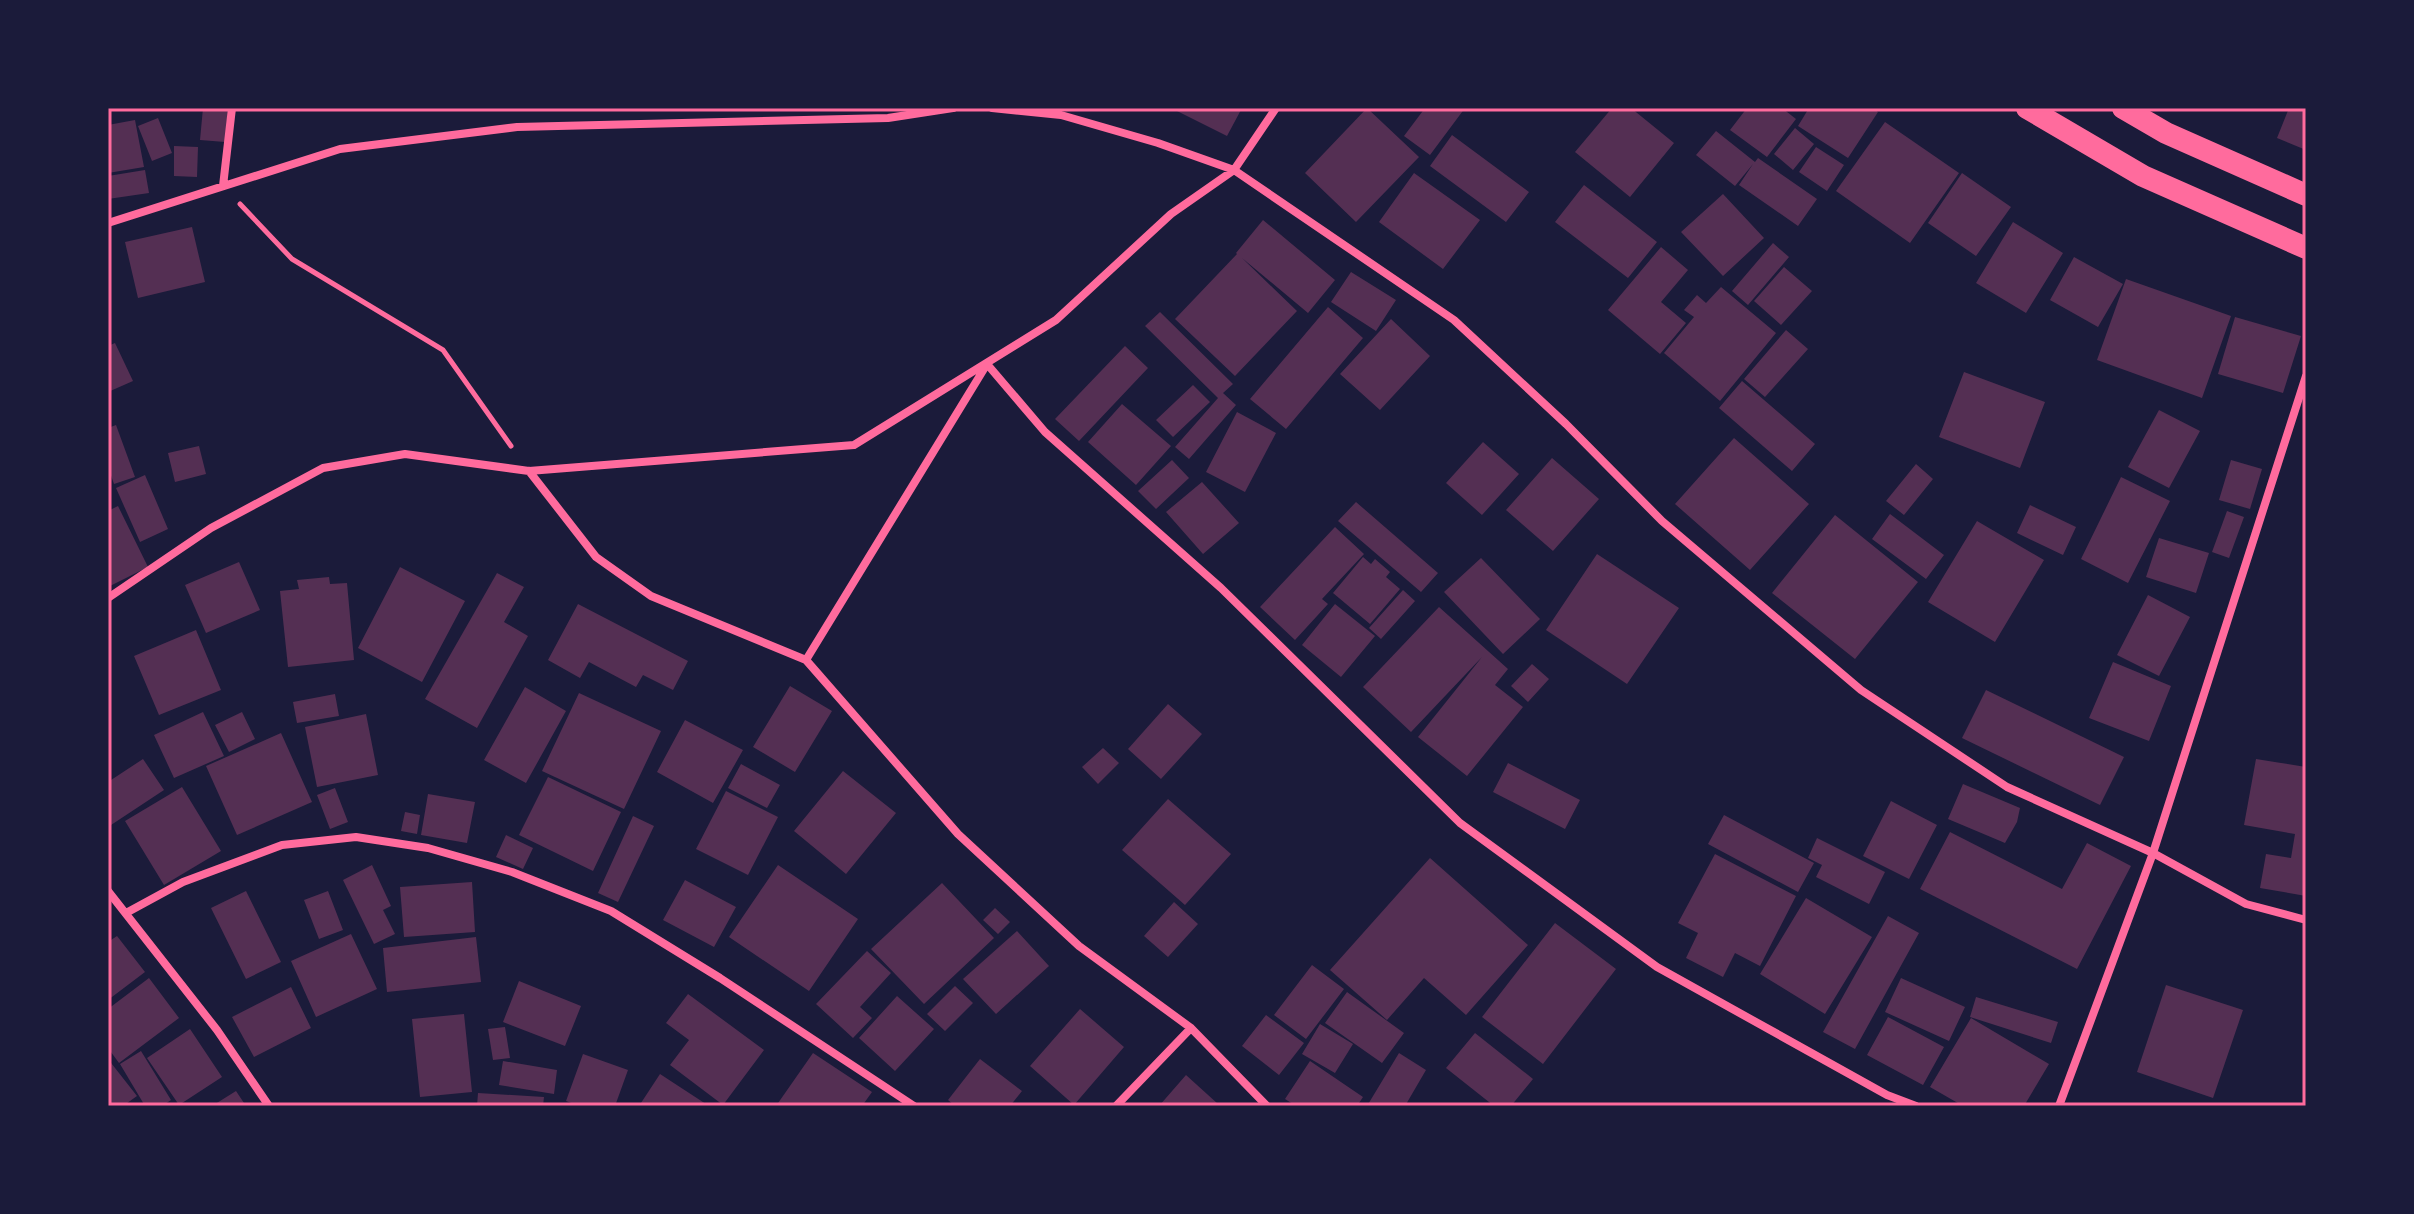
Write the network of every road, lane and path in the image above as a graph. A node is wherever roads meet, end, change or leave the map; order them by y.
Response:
1 (232, 108) edge
2 (953, 108) edge
3 (992, 108) edge
4 (1276, 108) edge
5 (2027, 108) edge
6 (2123, 108) edge
7 (1234, 170) junction
8 (223, 186) junction
9 (2306, 195) edge
10 (108, 223) edge
11 (2306, 248) edge
12 (987, 364) junction
13 (2306, 376) edge
14 (529, 471) junction
15 (108, 598) edge
16 (806, 660) junction
17 (2153, 853) junction
18 (108, 891) edge
19 (126, 913) junction
20 (2306, 920) edge
21 (1191, 1028) junction
22 (269, 1106) edge
23 (914, 1106) edge
24 (1116, 1106) edge
25 (1267, 1106) edge
26 (1916, 1106) edge
27 (2059, 1106) edge

1 - 8 street
2 - 8 street
3 - 7 street
4 - 7 street
5 - 11 highway
6 - 9 highway
7 - 12 street
7 - 17 street
8 - 10 street
8 - 14 path
12 - 14 street
12 - 16 street
12 - 26 street
13 - 17 street
14 - 15 street
14 - 16 street
16 - 21 street
17 - 20 street
17 - 27 street
18 - 19 street
19 - 22 street
19 - 23 street
21 - 24 street
21 - 25 street

